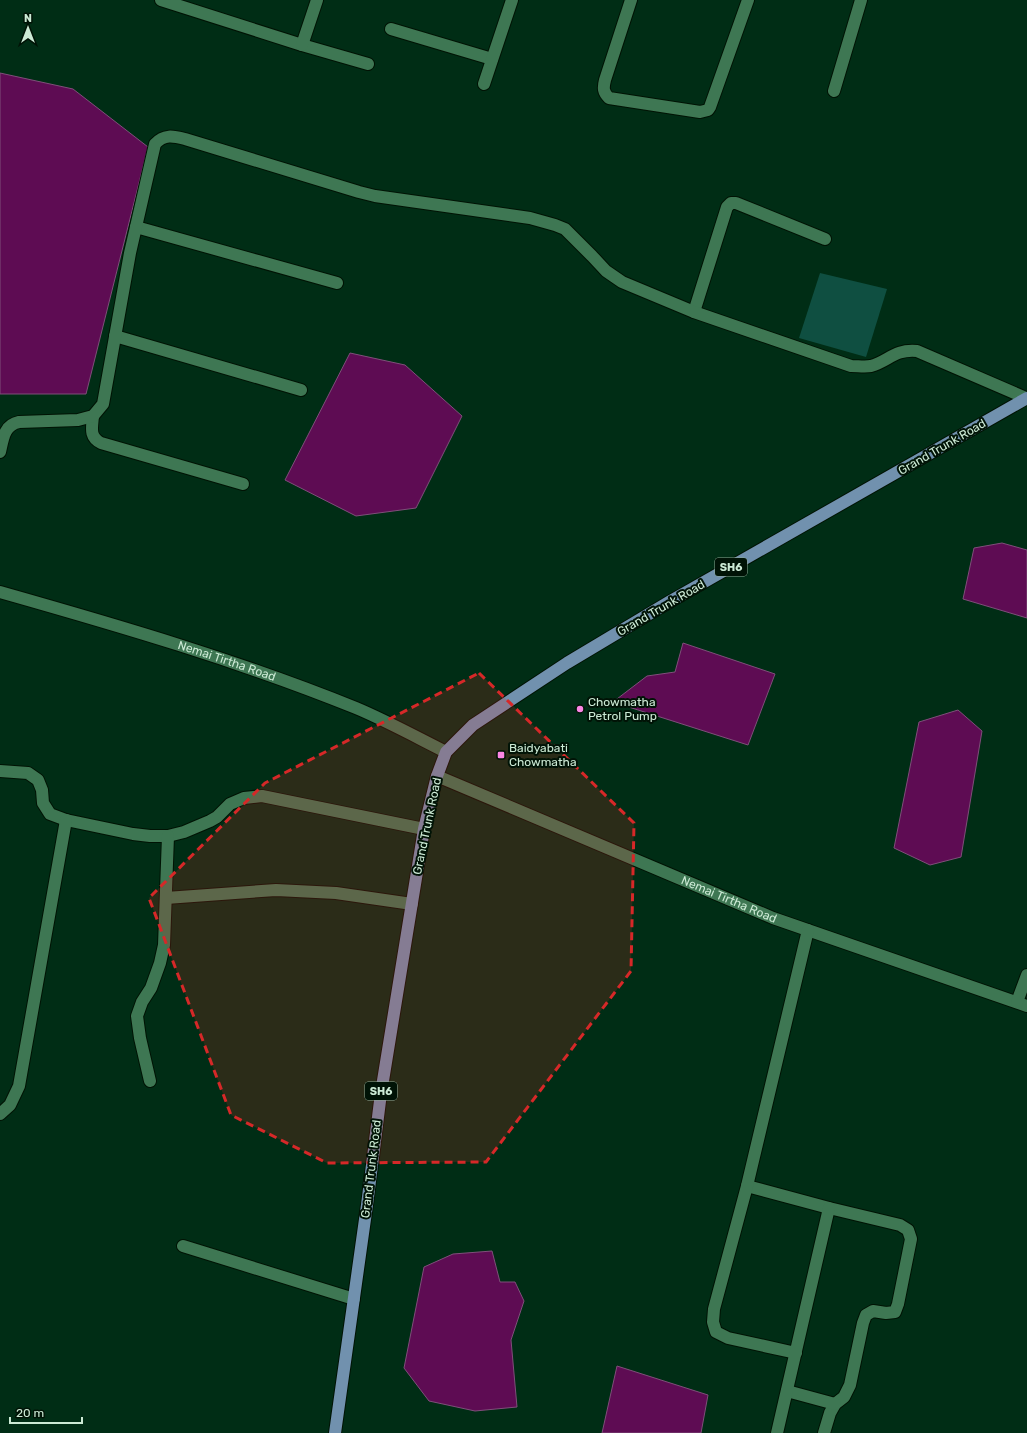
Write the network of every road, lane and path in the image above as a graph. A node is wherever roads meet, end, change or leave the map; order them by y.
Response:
1 (160, 0) edge
2 (317, 0) edge
3 (512, 0) edge
4 (631, 0) edge
5 (748, 0) edge
6 (860, 0) edge
7 (391, 29) dead end
8 (302, 45) junction
9 (492, 59) junction
10 (368, 64) dead end
11 (484, 84) dead end
12 (834, 91) dead end
13 (136, 227) junction
14 (825, 240) dead end
15 (337, 283) dead end
16 (694, 312) junction
17 (115, 336) junction
18 (301, 390) dead end
19 (1027, 398) edge
20 (93, 416) junction
21 (0, 452) edge
22 (243, 484) dead end
23 (0, 592) edge
24 (446, 752) junction
25 (0, 771) edge
26 (437, 776) junction
27 (66, 820) junction
28 (424, 829) junction
29 (168, 836) junction
30 (166, 898) junction
31 (412, 904) junction
32 (808, 930) junction
33 (1027, 975) edge
34 (1022, 1004) edge
35 (150, 1081) dead end
36 (0, 1114) edge
37 (747, 1186) junction
38 (829, 1208) junction
39 (183, 1246) dead end
40 (354, 1299) junction
41 (796, 1353) junction
42 (787, 1391) junction
43 (835, 1404) junction
44 (335, 1433) edge
45 (777, 1433) edge
46 (824, 1433) edge

1 - 8 street
2 - 8 street
3 - 9 street
4 - 5 street
6 - 12 street
7 - 9 street
8 - 10 street
9 - 11 street
13 - 15 street
13 - 16 street
13 - 17 street
14 - 16 street
16 - 19 street
17 - 18 street
17 - 20 street
19 - 24 main road, Grand Trunk Road / SH6
20 - 21 street
20 - 22 street
23 - 24 street, Nemai Tirtha Road
24 - 26 main road, Grand Trunk Road / SH6
25 - 27 street
26 - 28 main road, Grand Trunk Road / SH6
26 - 32 street, Nemai Tirtha Road
27 - 29 street
27 - 36 street
28 - 29 street
28 - 31 main road, Grand Trunk Road / SH6
29 - 30 street
30 - 31 street
30 - 35 street
31 - 40 main road, Grand Trunk Road / SH6
32 - 34 street, Nemai Tirtha Road
32 - 37 street
33 - 34 street
37 - 38 street
37 - 41 street
38 - 41 street
38 - 43 street
39 - 40 street
40 - 44 main road, Grand Trunk Road / SH6
41 - 42 street
42 - 43 street
42 - 45 street
43 - 46 street

